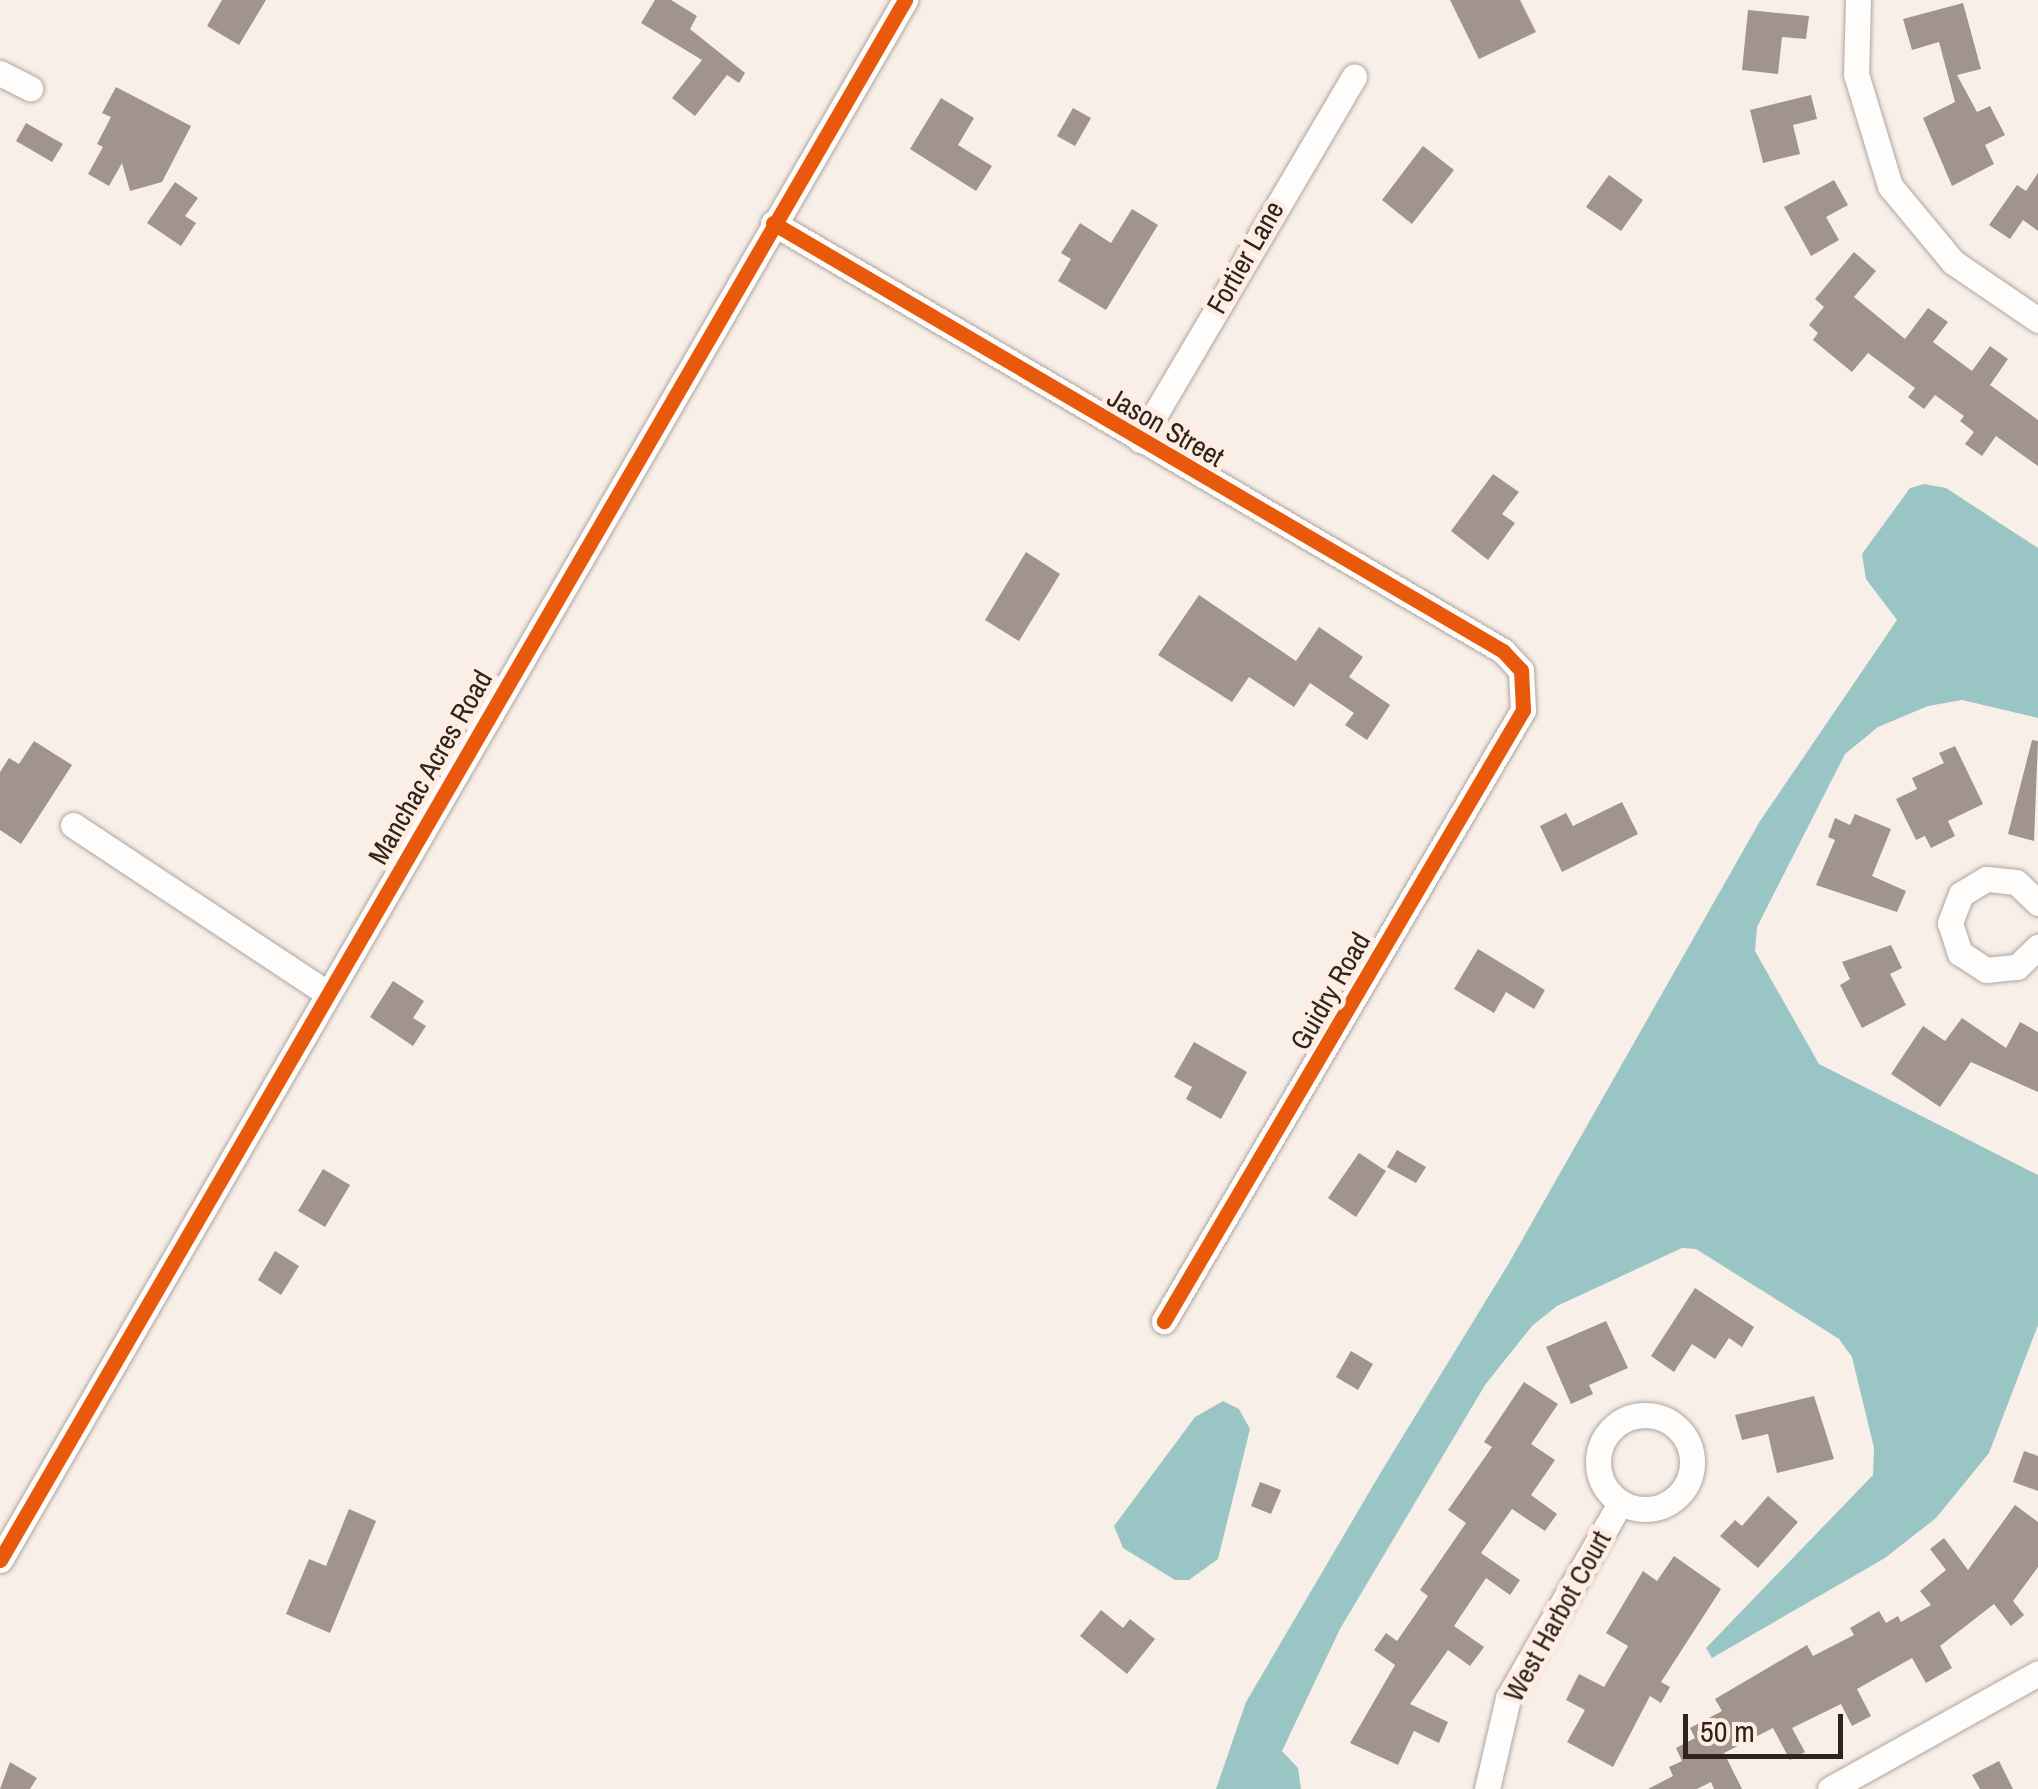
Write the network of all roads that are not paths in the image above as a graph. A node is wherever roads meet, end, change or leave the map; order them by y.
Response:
1 (905, 0) edge
2 (1858, 0) edge
3 (0, 72) edge
4 (1354, 76) dead end
5 (30, 88) dead end
6 (774, 223) junction
7 (2038, 320) edge
8 (1140, 440) junction
9 (1524, 682) joint
10 (73, 824) dead end
11 (2038, 903) edge
12 (2038, 947) edge
13 (328, 994) junction
14 (1164, 1321) dead end
15 (1620, 1503) dead end
16 (0, 1560) edge
17 (2038, 1673) edge
18 (1488, 1789) edge
19 (1830, 1789) edge

1 - 6 street, Manchac Acres Road
2 - 7 street
3 - 5 street
4 - 8 street, Fortier Lane
6 - 8 street, Jason Street
6 - 13 street, Manchac Acres Road
8 - 9 street, Jason Street
9 - 14 street, Guidry Road
10 - 13 street
11 - 12 street
13 - 16 street, Manchac Acres Road
15 - 18 street, West Harbot Court
17 - 19 street

